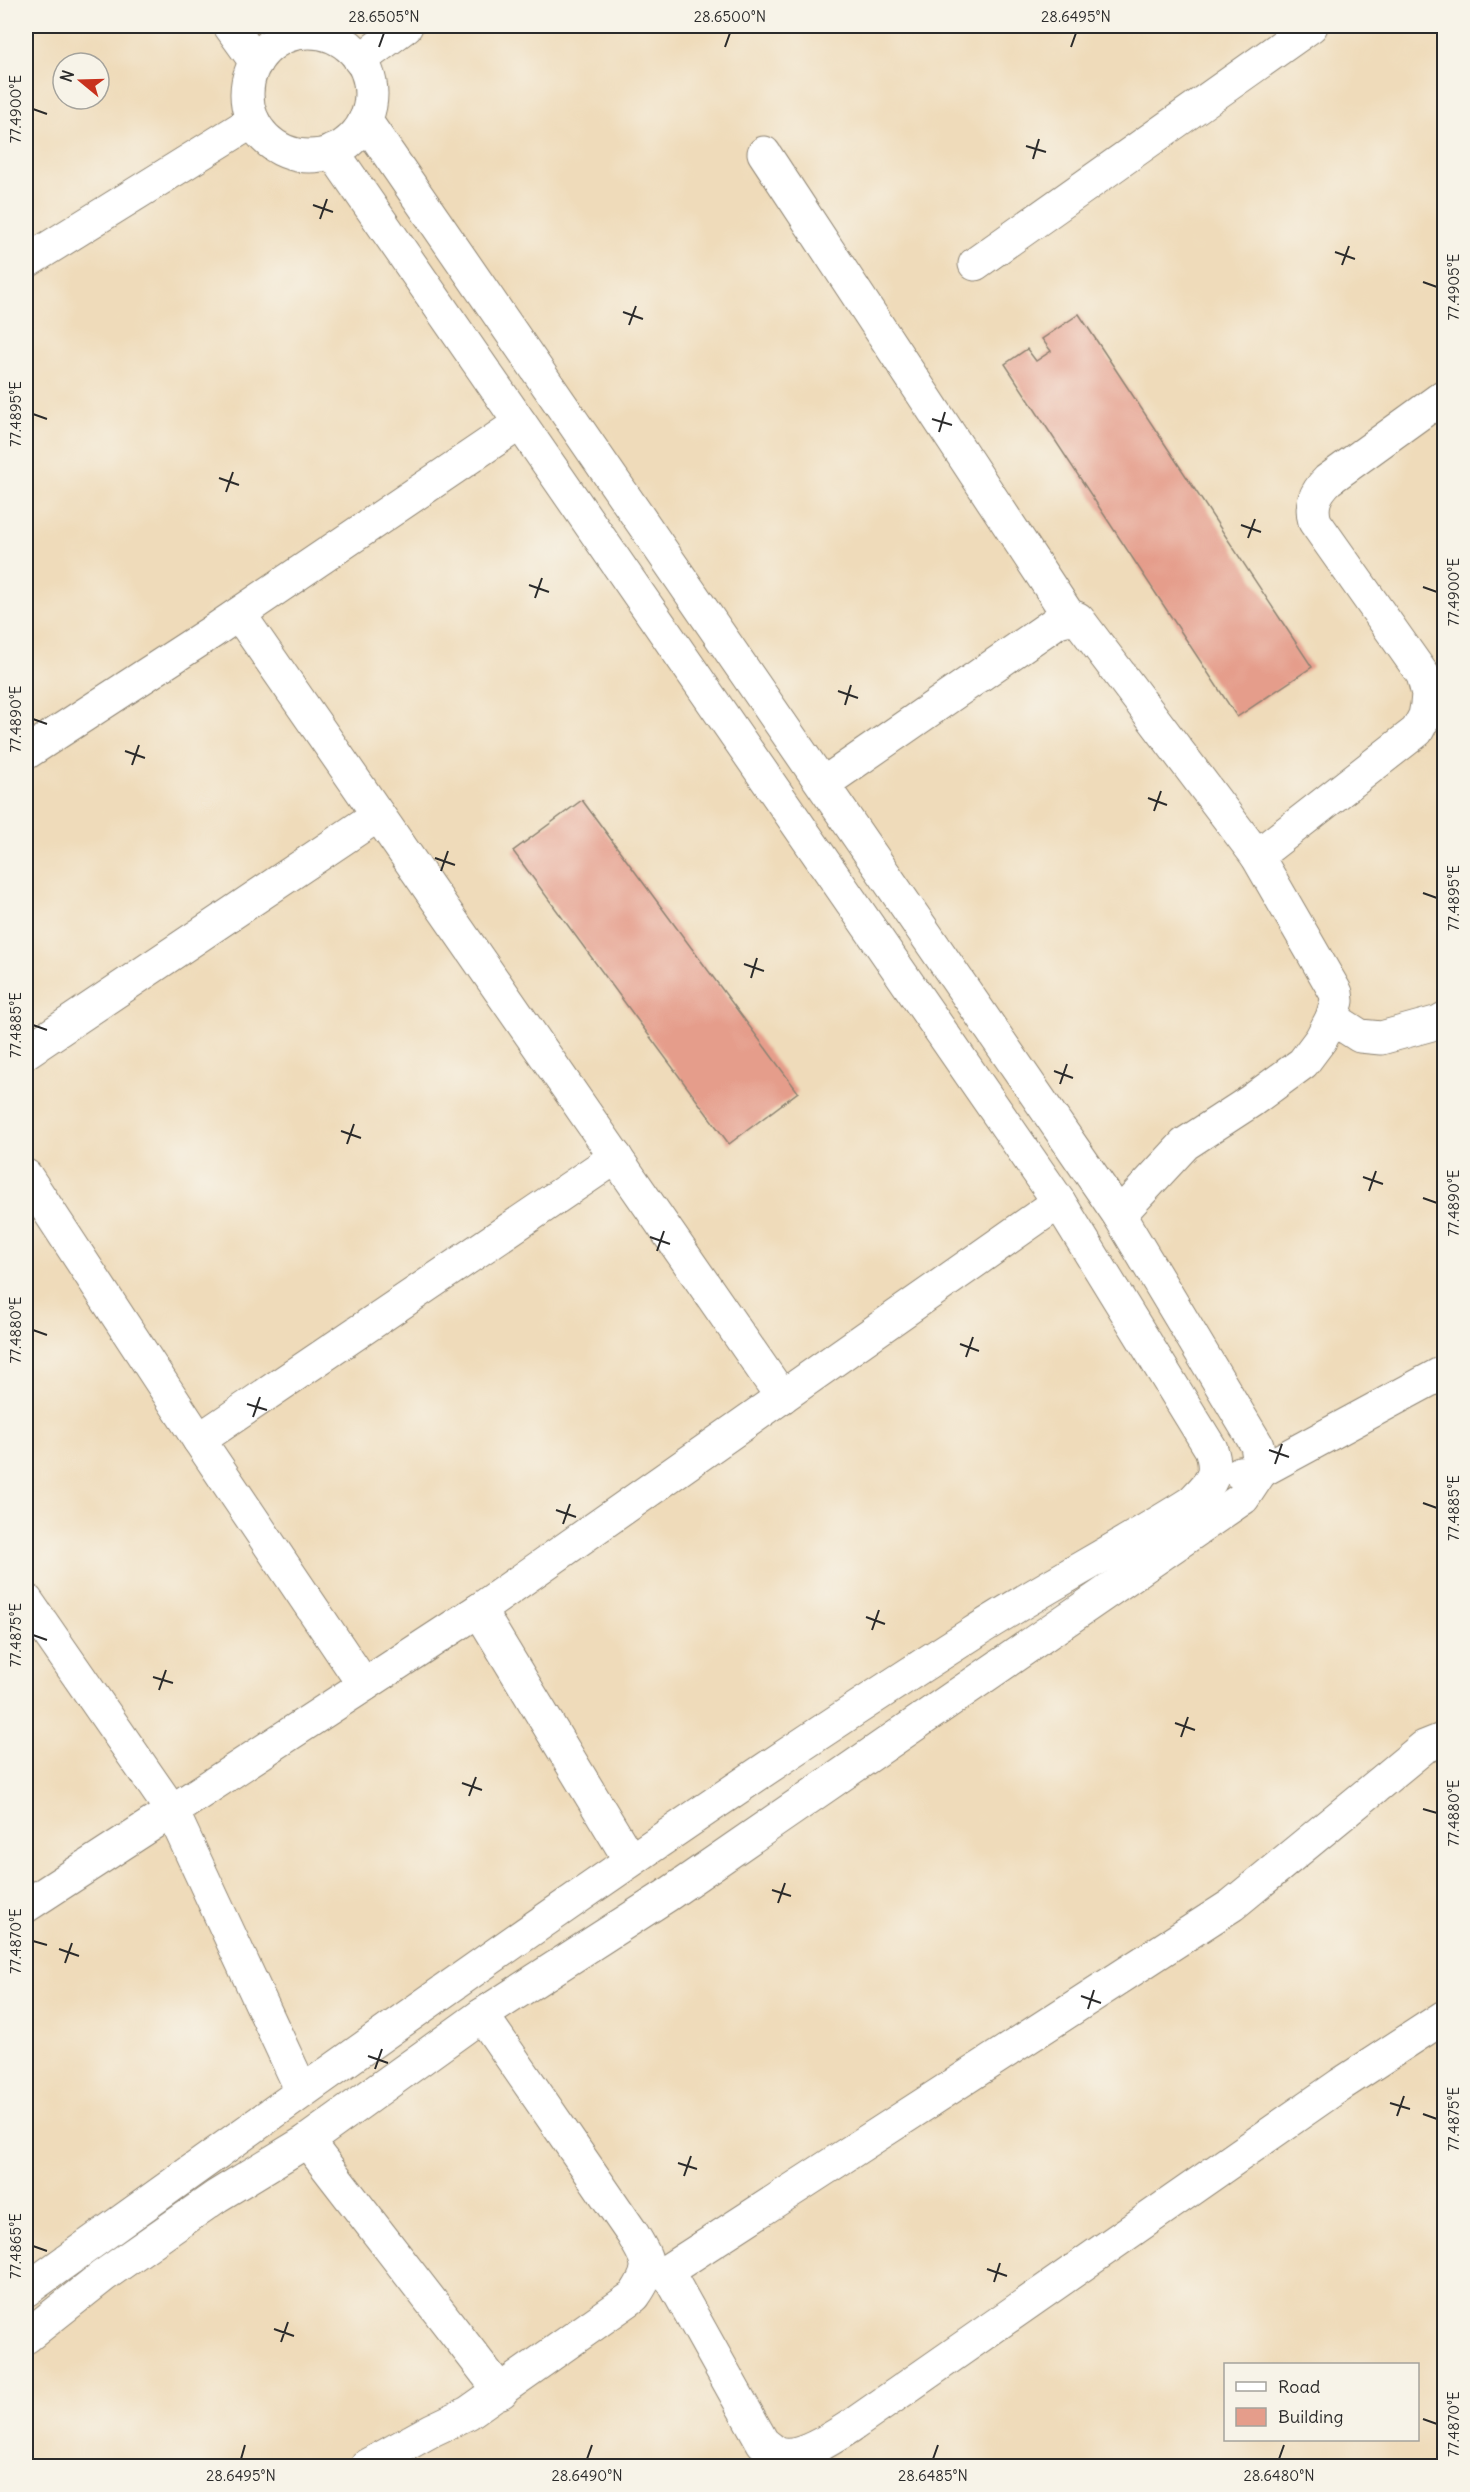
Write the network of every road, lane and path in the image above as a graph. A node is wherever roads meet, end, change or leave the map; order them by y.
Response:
1 (230, 26) edge
2 (405, 26) edge
3 (1311, 26) edge
4 (306, 29) edge
5 (360, 60) junction
6 (256, 62) junction
7 (365, 120) junction
8 (253, 121) junction
9 (332, 152) junction
10 (764, 153) dead end
11 (26, 262) edge
12 (975, 264) dead end
13 (1444, 396) edge
14 (520, 423) junction
15 (238, 614) junction
16 (1069, 616) junction
17 (1436, 702) edge
18 (26, 753) edge
19 (823, 784) junction
20 (378, 815) junction
21 (1257, 856) junction
22 (1332, 1018) junction
23 (1444, 1019) edge
24 (26, 1052) edge
25 (616, 1157) junction
26 (26, 1176) edge
27 (1059, 1202) junction
28 (1119, 1215) junction
29 (1444, 1372) edge
30 (782, 1397) junction
31 (199, 1440) junction
32 (1261, 1471) junction
33 (1214, 1475) junction
34 (26, 1600) edge
35 (479, 1610) junction
36 (364, 1685) junction
37 (1444, 1739) edge
38 (172, 1811) junction
39 (630, 1860) junction
40 (26, 1906) edge
41 (482, 2015) junction
42 (1444, 2017) edge
43 (302, 2091) junction
44 (307, 2141) junction
45 (657, 2273) junction
46 (26, 2290) edge
47 (26, 2337) edge
48 (501, 2392) junction
49 (367, 2466) edge

1 - 6 street
2 - 5 street
3 - 12 street
4 - 5 street
4 - 6 street
5 - 7 street
6 - 8 street
7 - 9 street
7 - 19 street
8 - 9 street
8 - 11 street
9 - 14 street
10 - 16 street
13 - 17 street
14 - 15 street
14 - 27 street
15 - 18 street
15 - 20 street
16 - 19 street
16 - 21 street
17 - 21 street
19 - 28 street
20 - 24 street
20 - 25 street
21 - 22 street
22 - 23 street
22 - 28 street
25 - 30 street
25 - 31 street
26 - 31 street
27 - 30 street
27 - 33 street
28 - 32 street
29 - 32 street
30 - 35 street
31 - 36 street
32 - 33 street
32 - 41 street
33 - 39 street
34 - 38 street
35 - 36 street
35 - 39 street
36 - 38 street
37 - 45 street
38 - 40 street
38 - 43 street
39 - 43 street
41 - 44 street
41 - 45 street
42 - 45 street
43 - 46 street
44 - 47 street
44 - 48 street
45 - 48 street
48 - 49 street

